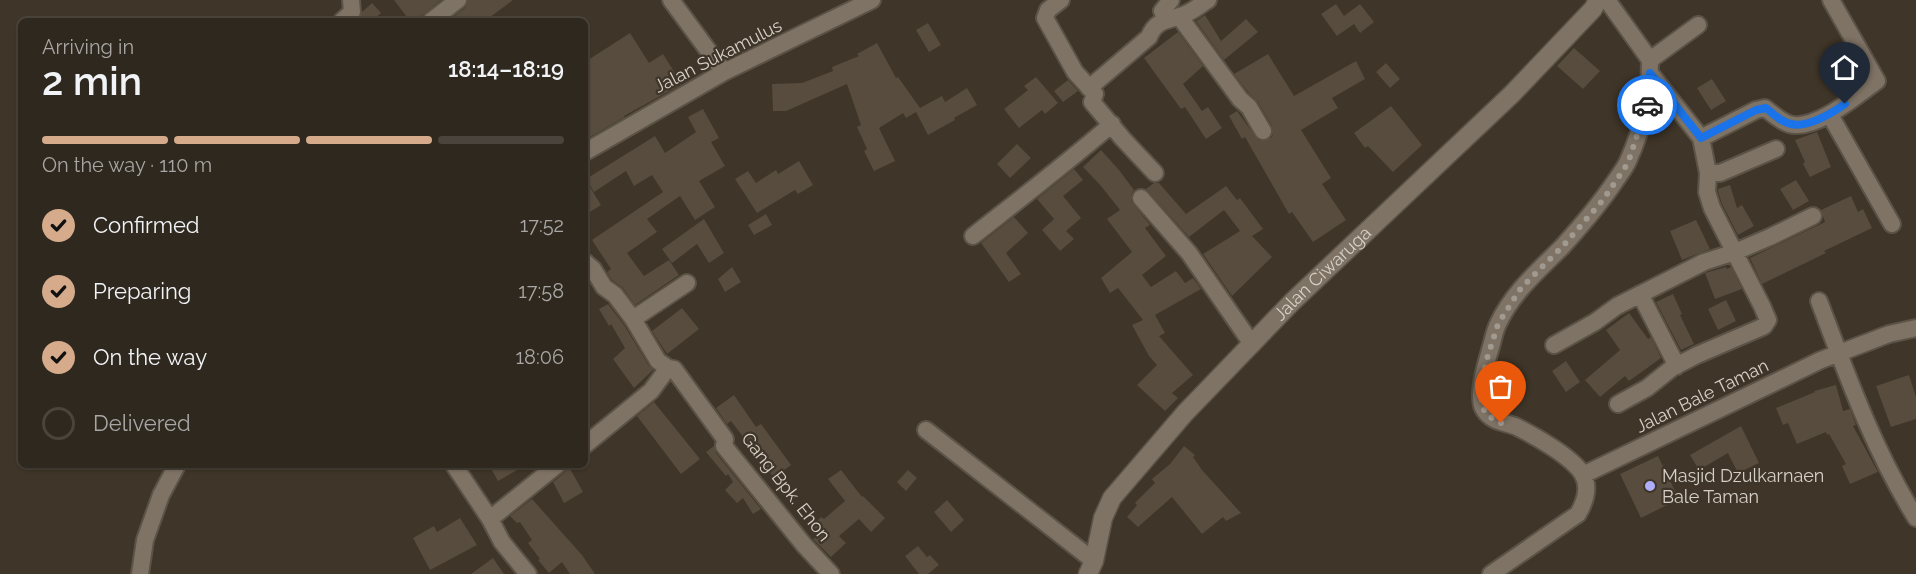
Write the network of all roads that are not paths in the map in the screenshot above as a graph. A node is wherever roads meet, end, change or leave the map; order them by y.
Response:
1 (351, 0) edge
2 (458, 0) edge
3 (670, 0) edge
4 (872, 0) edge
5 (1060, 0) edge
6 (1171, 0) edge
7 (1208, 0) edge
8 (1598, 0) edge
9 (1607, 0) edge
10 (1831, 0) edge
11 (345, 18) edge
12 (436, 18) edge
13 (1173, 18) junction
14 (1698, 25) dead end
15 (1650, 66) junction
16 (724, 72) junction
17 (1089, 88) junction
18 (1830, 115) junction
19 (1112, 124) junction
20 (1263, 131) dead end
21 (1701, 138) junction
22 (1776, 149) dead end
23 (588, 150) edge
24 (1155, 173) dead end
25 (1708, 173) junction
26 (1141, 198) dead end
27 (1813, 216) dead end
28 (1892, 224) dead end
29 (972, 236) dead end
30 (1735, 252) junction
31 (588, 265) edge
32 (687, 283) dead end
33 (1641, 294) junction
34 (1819, 301) dead end
35 (633, 319) junction
36 (1916, 328) edge
37 (1252, 344) junction
38 (1554, 345) dead end
39 (1839, 353) junction
40 (1677, 366) junction
41 (668, 368) junction
42 (1618, 404) dead end
43 (926, 430) dead end
44 (588, 443) edge
45 (175, 468) edge
46 (456, 468) edge
47 (553, 468) edge
48 (1583, 475) junction
49 (1916, 518) edge
50 (490, 519) junction
51 (1091, 568) edge
52 (140, 574) edge
53 (528, 574) edge
54 (831, 574) edge
55 (1491, 574) edge

1 - 11 street
2 - 12 street
3 - 16 street
4 - 16 street, Jalan Sukamulus
5 - 17 street
6 - 13 street
7 - 13 street
8 - 37 street, Jalan Ciwaruga
9 - 15 street
10 - 18 street
13 - 17 street
13 - 20 street
14 - 15 street
15 - 21 street
15 - 48 street
16 - 23 street, Jalan Sukamulus
17 - 19 street
18 - 21 street
18 - 28 street
19 - 24 street
19 - 29 street
21 - 25 street
22 - 25 street
25 - 30 street
26 - 37 street
27 - 30 street
30 - 33 street
30 - 40 street
31 - 35 street, Gang Bpk. Ehon
32 - 35 street
33 - 38 street
33 - 40 street
34 - 39 street
35 - 41 street, Gang Bpk. Ehon
36 - 39 street, Jalan Bale Taman
37 - 51 street, Jalan Ciwaruga
39 - 48 street, Jalan Bale Taman
39 - 49 street
40 - 42 street
41 - 44 street
41 - 54 street, Gang Bpk. Ehon
43 - 51 street
45 - 52 street
46 - 50 street
47 - 50 street
48 - 55 street
50 - 53 street

